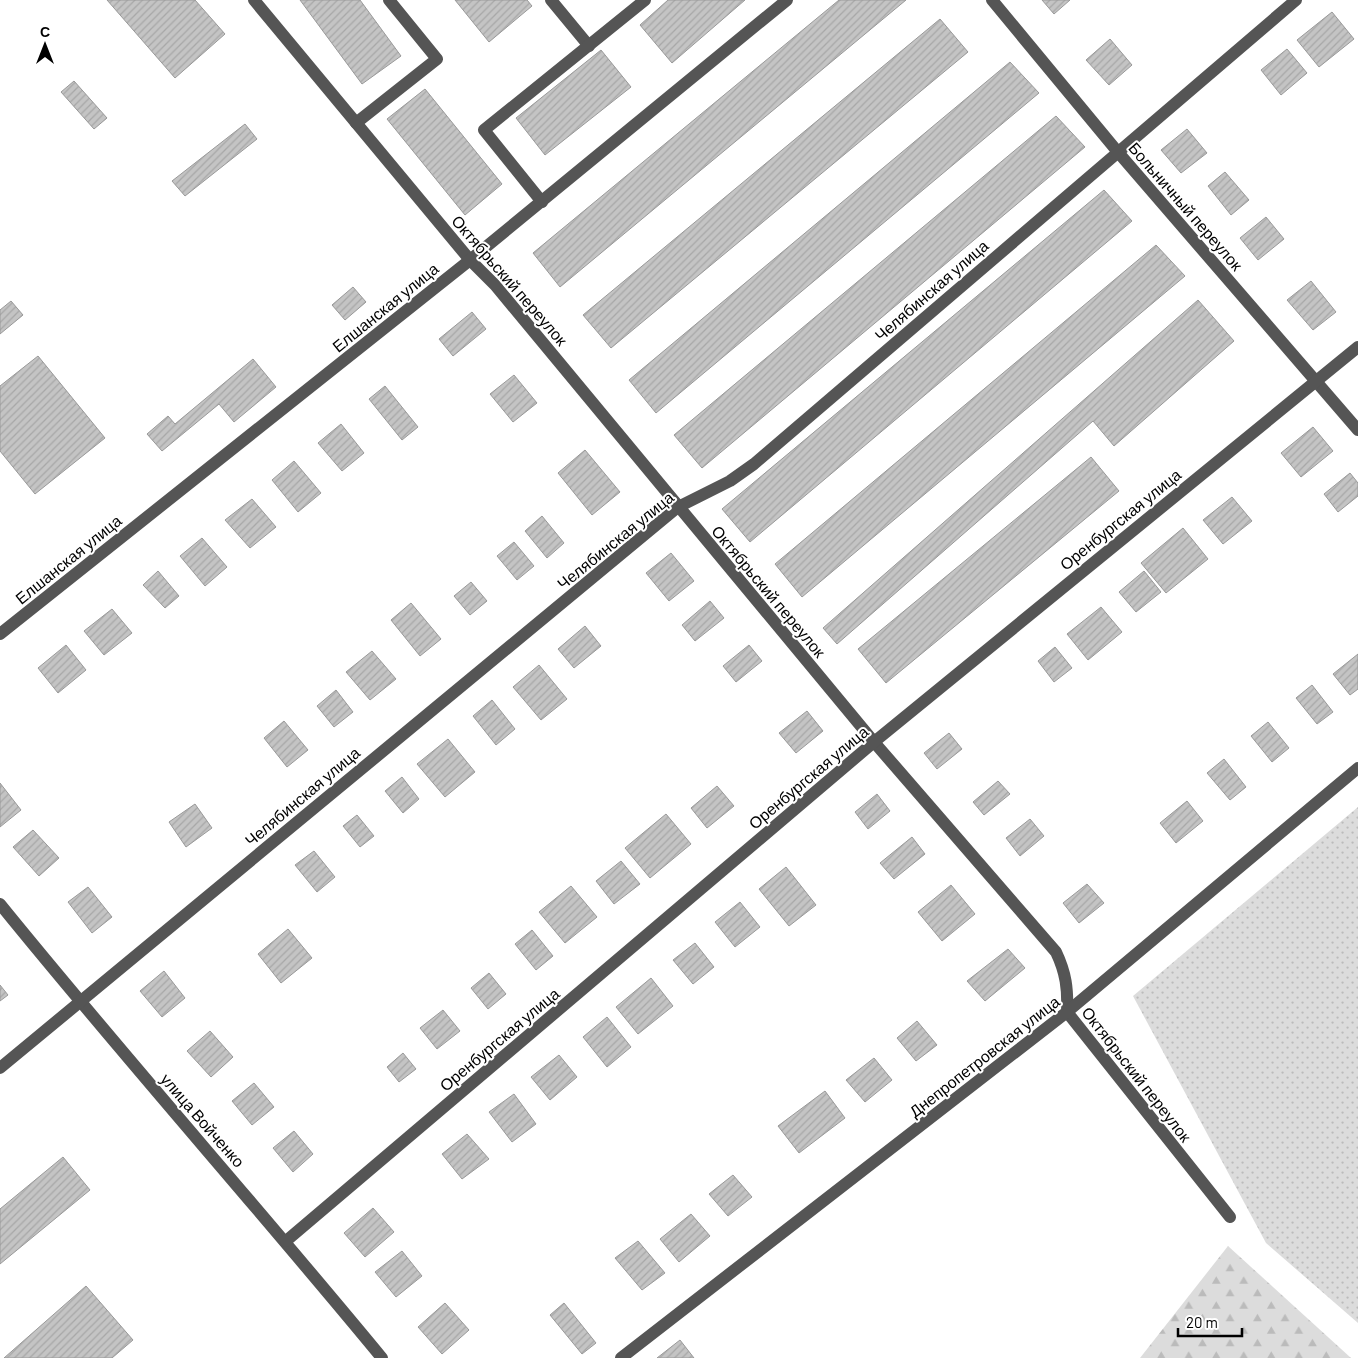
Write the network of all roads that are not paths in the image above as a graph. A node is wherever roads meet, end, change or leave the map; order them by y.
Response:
1 (254, 0) edge
2 (389, 0) edge
3 (551, 0) edge
4 (645, 0) edge
5 (786, 0) edge
6 (992, 0) edge
7 (1296, 0) edge
8 (589, 46) junction
9 (356, 123) junction
10 (1117, 152) junction
11 (542, 202) junction
12 (470, 260) junction
13 (1358, 347) edge
14 (1316, 380) junction
15 (1358, 430) edge
16 (678, 507) junction
17 (0, 634) edge
18 (874, 742) junction
19 (1358, 768) edge
20 (0, 904) edge
21 (79, 1002) junction
22 (1068, 1012) junction
23 (0, 1068) edge
24 (1230, 1217) dead end
25 (286, 1242) junction
26 (382, 1358) edge
27 (621, 1358) edge

1 - 9 street, Октябрьский переулок
2 - 9 street
3 - 8 street
4 - 8 street
5 - 11 street, Елшанская улица
6 - 10 street, Больничный переулок
7 - 10 street, Челябинская улица
8 - 11 street
9 - 12 street, Октябрьский переулок
10 - 14 street, Больничный переулок
10 - 16 street, Челябинская улица
11 - 12 street, Елшанская улица
12 - 16 street, Октябрьский переулок
12 - 17 street, Елшанская улица
13 - 14 street, Оренбургская улица
14 - 15 street, Больничный переулок
14 - 18 street, Оренбургская улица
16 - 18 street, Октябрьский переулок
16 - 21 street, Челябинская улица
18 - 22 street, Октябрьский переулок
18 - 25 street, Оренбургская улица
19 - 22 street, Днепропетровская улица
20 - 21 street, улица Войченко
21 - 23 street, Челябинская улица
21 - 25 street, улица Войченко
22 - 24 street, Октябрьский переулок
22 - 27 street, Днепропетровская улица
25 - 26 street, улица Войченко

